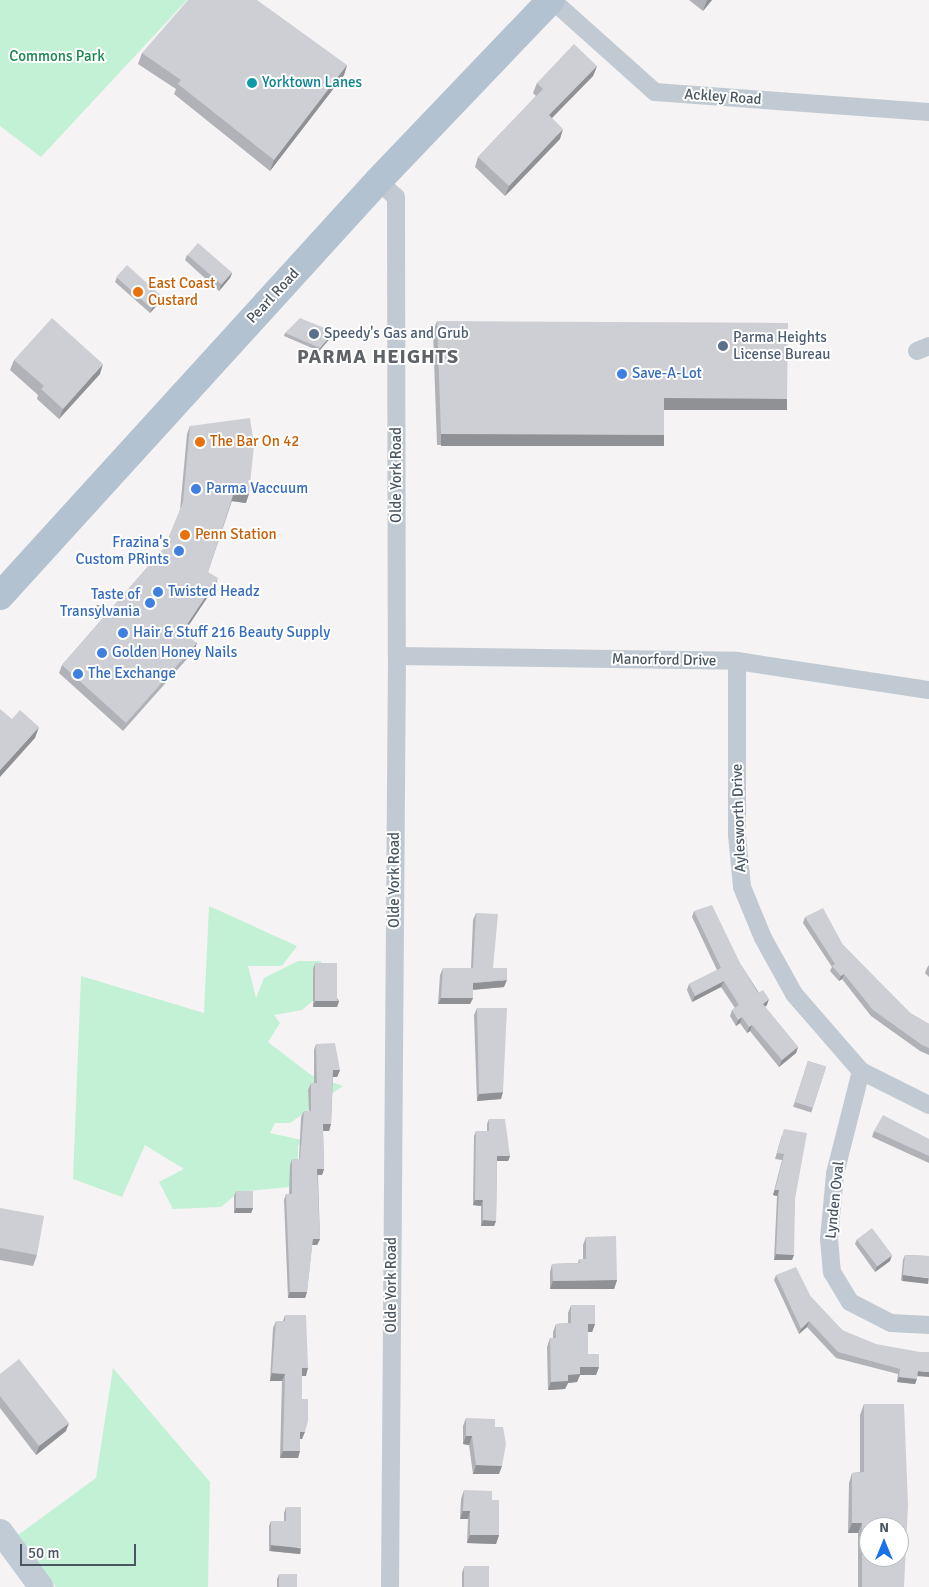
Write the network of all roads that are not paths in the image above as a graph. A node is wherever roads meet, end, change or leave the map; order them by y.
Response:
1 (552, 0) edge
2 (929, 112) edge
3 (378, 181) junction
4 (0, 596) edge
5 (397, 656) junction
6 (737, 661) junction
7 (929, 690) edge
8 (861, 1071) junction
9 (929, 1106) edge
10 (929, 1325) edge
11 (0, 1531) edge
12 (41, 1587) edge
13 (390, 1587) edge

1 - 2 street, Ackley Road
1 - 3 main road, Pearl Road
3 - 4 main road, Pearl Road
3 - 5 street, Olde York Road
5 - 6 street, Manorford Drive
5 - 13 street, Olde York Road
6 - 7 street, Manorford Drive
6 - 8 street, Aylesworth Drive
8 - 9 street, Aylesworth Drive
8 - 10 street, Lynden Oval
11 - 12 main road

